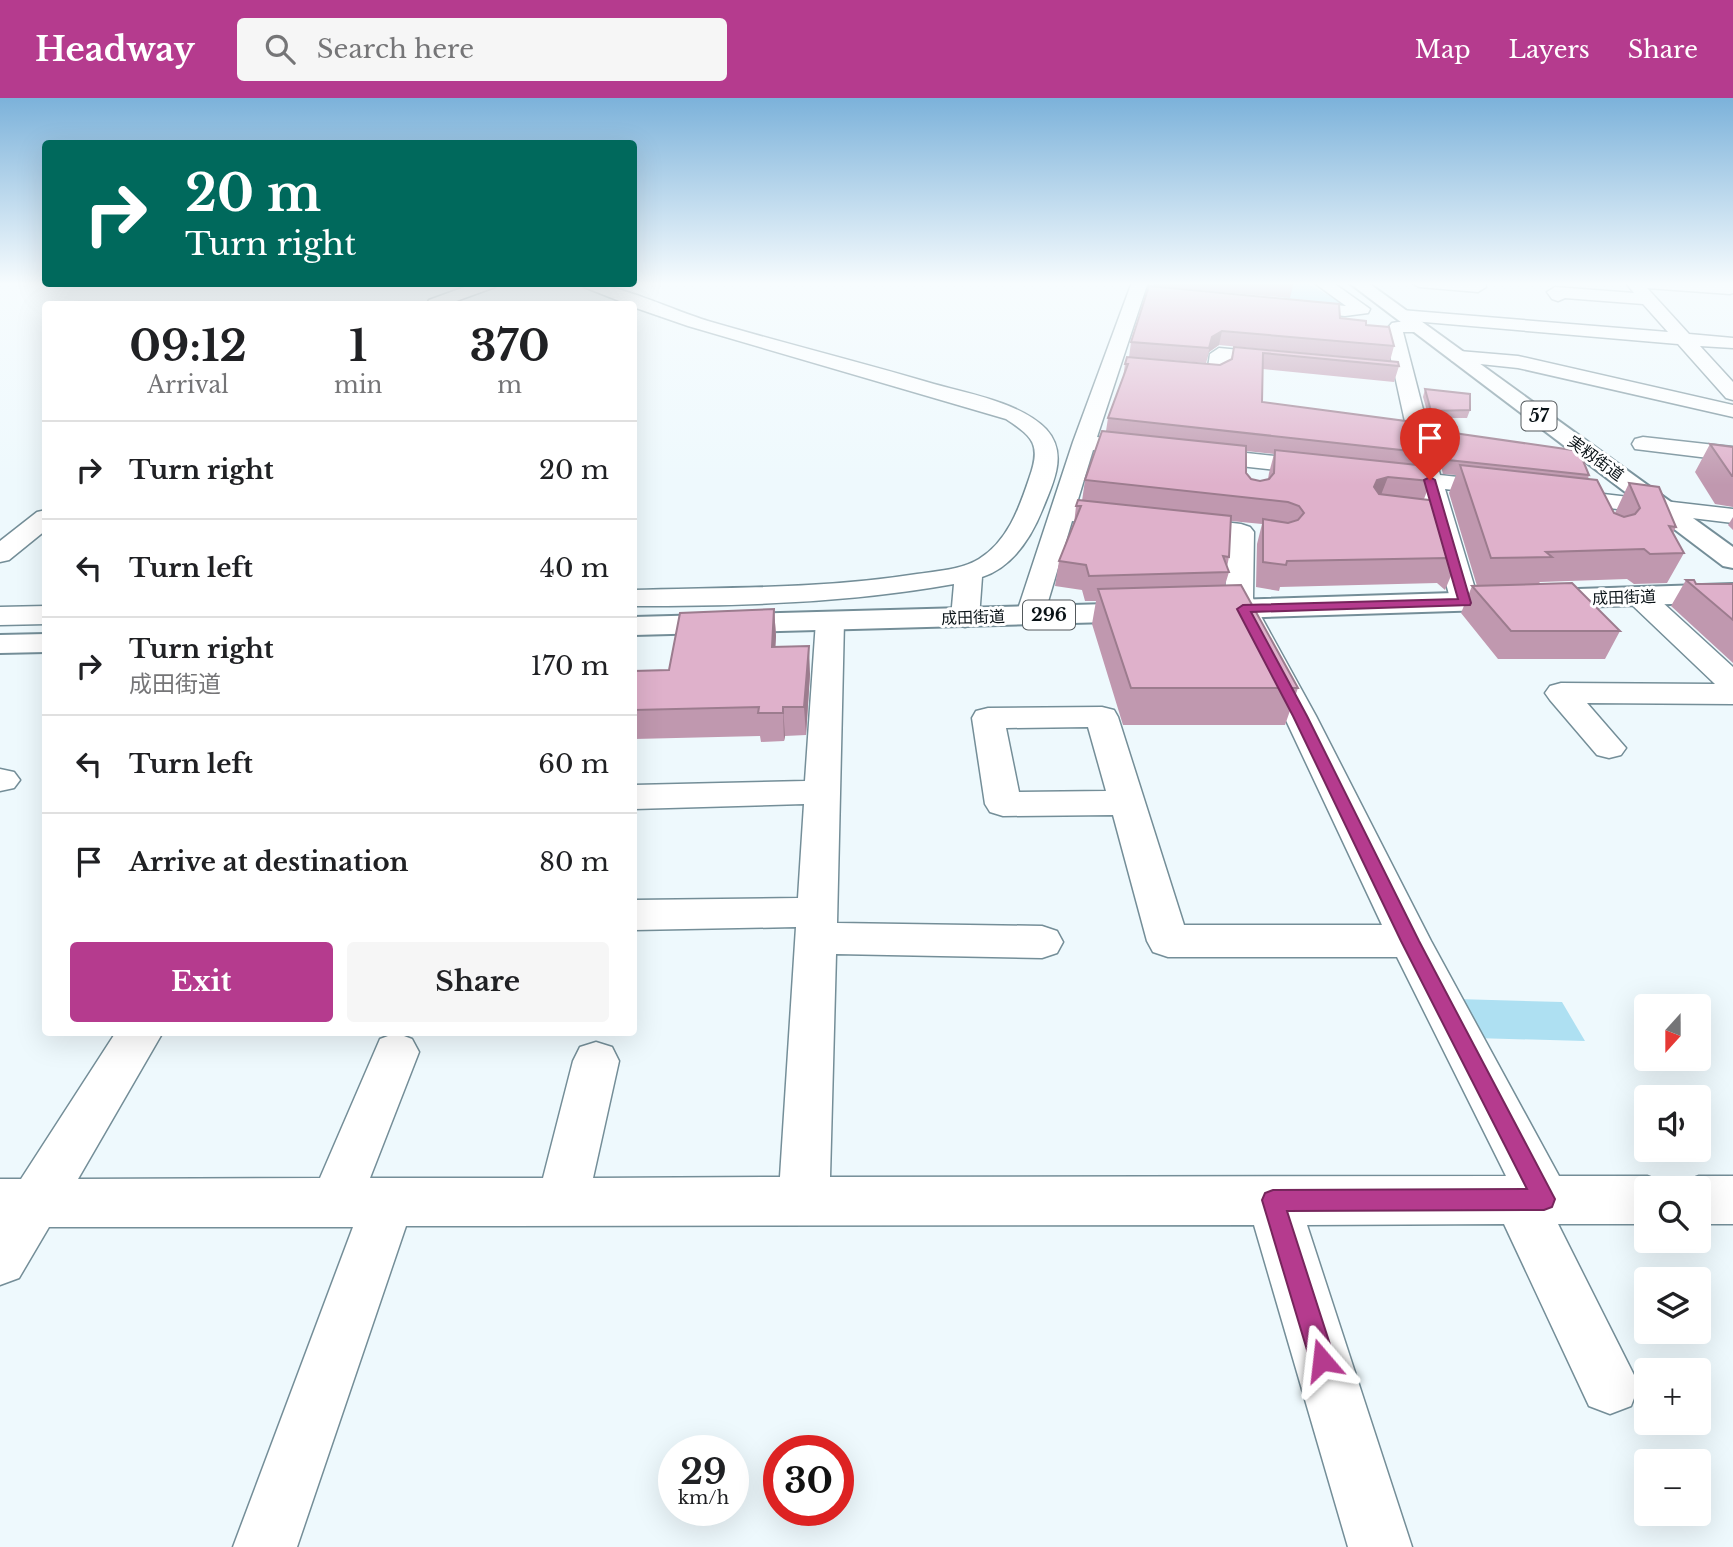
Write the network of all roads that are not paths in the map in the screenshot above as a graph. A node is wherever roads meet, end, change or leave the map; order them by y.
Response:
1 (785, 350) edge
2 (1117, 350) edge
3 (1349, 350) edge
4 (1400, 350) edge
5 (1449, 350) edge
6 (1693, 350) edge
7 (1459, 357) junction
8 (1298, 361) edge
9 (1403, 362) junction
10 (1325, 363) edge
11 (1111, 364) junction
12 (1733, 394) edge
13 (1733, 411) edge
14 (1084, 442) junction
15 (1643, 444) dead end
16 (1733, 454) edge
17 (1430, 480) junction
18 (1594, 500) junction
19 (1664, 508) junction
20 (1062, 512) junction
21 (1733, 516) edge
22 (42, 520) edge
23 (1604, 524) edge
24 (0, 554) edge
25 (1733, 559) edge
26 (970, 572) junction
27 (1733, 593) edge
28 (1640, 597) junction
29 (637, 598) edge
30 (1465, 603) junction
31 (1243, 609) junction
32 (42, 615) edge
33 (1030, 615) junction
34 (0, 616) edge
35 (965, 618) junction
36 (830, 621) junction
37 (637, 626) edge
38 (42, 643) edge
39 (0, 644) edge
40 (1733, 684) edge
41 (1733, 694) edge
42 (1609, 748) dead end
43 (822, 792) junction
44 (637, 797) edge
45 (1127, 803) dead end
46 (637, 915) edge
47 (817, 925) junction
48 (1410, 941) junction
49 (1042, 943) dead end
50 (138, 1036) edge
51 (396, 1052) dead end
52 (596, 1061) dead end
53 (1531, 1199) junction
54 (1273, 1200) junction
55 (1634, 1200) edge
56 (1711, 1200) edge
57 (1733, 1200) edge
58 (562, 1202) junction
59 (804, 1202) junction
60 (17, 1203) edge
61 (361, 1203) junction
62 (0, 1259) edge
63 (1610, 1385) dead end
64 (265, 1547) edge
65 (1380, 1547) edge

1 - 26 street
2 - 11 street
3 - 9 street
4 - 9 street
5 - 7 main road, 実籾街道 / 57
6 - 12 street
7 - 13 street
7 - 19 main road, 実籾街道 / 57
8 - 11 street
9 - 10 street
9 - 17 street
11 - 14 street
14 - 17 street
14 - 20 street
15 - 16 street
17 - 18 street
17 - 30 street
18 - 19 street
18 - 23 street
19 - 21 street
19 - 25 main road, 実籾街道 / 57
20 - 31 street
20 - 33 street
22 - 24 street
26 - 29 street
26 - 35 street
27 - 28 main road, 成田街道 / 296
28 - 30 main road, 成田街道 / 296
28 - 40 street
30 - 31 main road, 成田街道 / 296
31 - 33 main road, 成田街道 / 296
31 - 48 street
32 - 34 street
33 - 35 main road, 成田街道 / 296
35 - 36 main road, 成田街道 / 296
36 - 37 main road, 成田街道 / 296
36 - 43 street
38 - 39 main road
41 - 42 street
43 - 44 street
43 - 47 street
45 - 48 street
46 - 47 street
47 - 49 street
47 - 59 street
48 - 53 street
50 - 60 street
51 - 61 street
52 - 58 street
53 - 54 street
53 - 55 street
53 - 63 street
54 - 59 street
54 - 65 street
56 - 57 street
58 - 59 street
58 - 61 street
60 - 61 street
60 - 62 street
61 - 64 street

